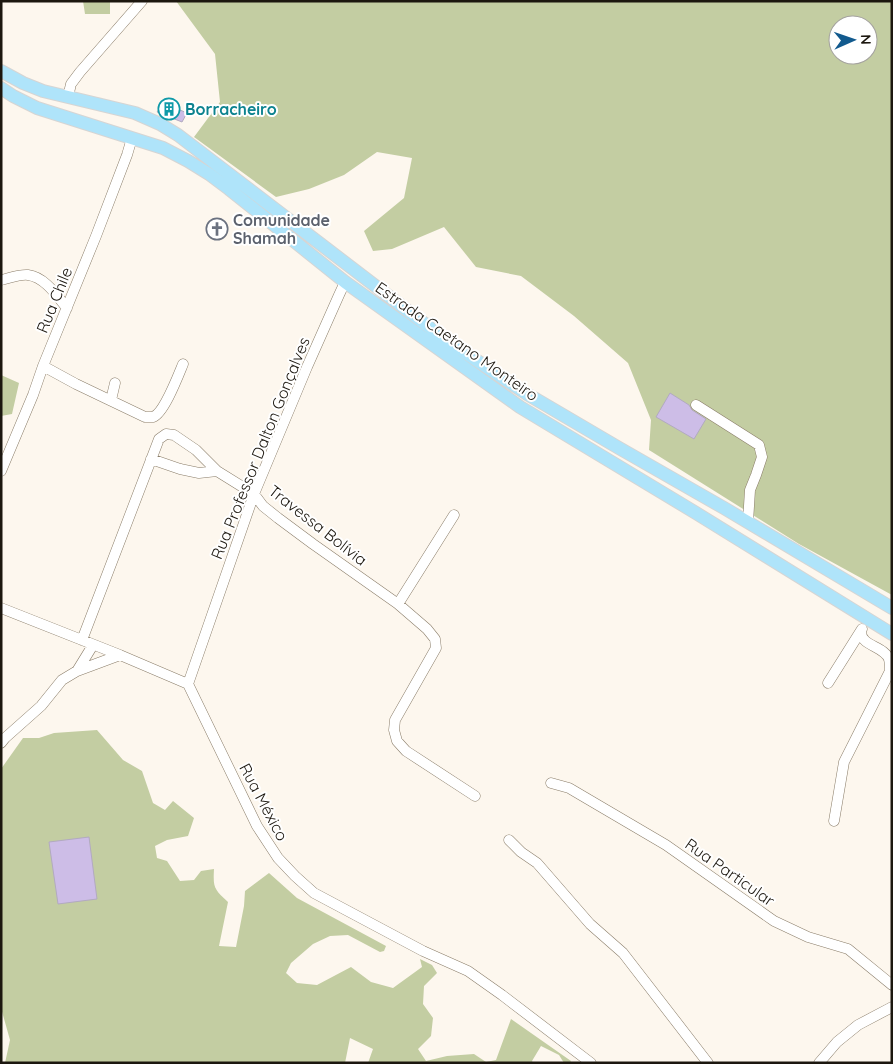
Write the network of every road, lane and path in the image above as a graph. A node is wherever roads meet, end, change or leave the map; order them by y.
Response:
1 (142, 1) edge
2 (1, 71) edge
3 (1, 88) edge
4 (68, 97) junction
5 (132, 138) junction
6 (1, 280) edge
7 (345, 282) junction
8 (67, 308) junction
9 (183, 364) dead end
10 (43, 366) junction
11 (115, 383) dead end
12 (111, 400) junction
13 (696, 405) dead end
14 (151, 458) junction
15 (1, 471) edge
16 (217, 471) junction
17 (254, 494) junction
18 (454, 515) dead end
19 (748, 522) junction
20 (398, 604) junction
21 (1, 608) edge
22 (892, 608) edge
23 (868, 618) junction
24 (861, 632) junction
25 (892, 634) edge
26 (82, 640) junction
27 (93, 645) junction
28 (120, 655) junction
29 (77, 671) junction
30 (188, 684) junction
31 (828, 684) dead end
32 (1, 743) edge
33 (550, 784) dead end
34 (475, 796) dead end
35 (834, 821) dead end
36 (509, 840) dead end
37 (892, 985) edge
38 (892, 1007) edge
39 (591, 1063) edge
40 (708, 1063) edge
41 (818, 1063) edge

1 - 4 street
2 - 4 main road, Estrada Caetano Monteiro
3 - 5 main road, Estrada Caetano Monteiro
4 - 19 main road, Estrada Caetano Monteiro
5 - 7 main road, Estrada Caetano Monteiro
5 - 8 street, Rua Chile
6 - 8 street
7 - 17 street, Rua Professor Dalton Gonçalves
7 - 23 main road, Estrada Caetano Monteiro
8 - 10 street, Rua Chile
9 - 12 street
10 - 12 street
10 - 15 street, Rua Chile
11 - 12 street
13 - 19 street
14 - 16 street
14 - 16 street, Travessa Bolívia
14 - 26 street, Travessa Bolívia
16 - 17 street, Travessa Bolívia
17 - 20 street, Travessa Bolívia
17 - 30 street, Rua Professor Dalton Gonçalves
18 - 20 street
19 - 22 main road, Estrada Caetano Monteiro
20 - 34 street, Travessa Bolívia
21 - 26 street
23 - 24 street
23 - 25 main road, Estrada Caetano Monteiro
24 - 31 street
24 - 35 street
26 - 27 street
27 - 28 street
27 - 29 street
28 - 29 street
28 - 30 street
29 - 32 street
30 - 39 street, Rua México
33 - 37 street, Rua Particular
36 - 40 street
38 - 41 street

